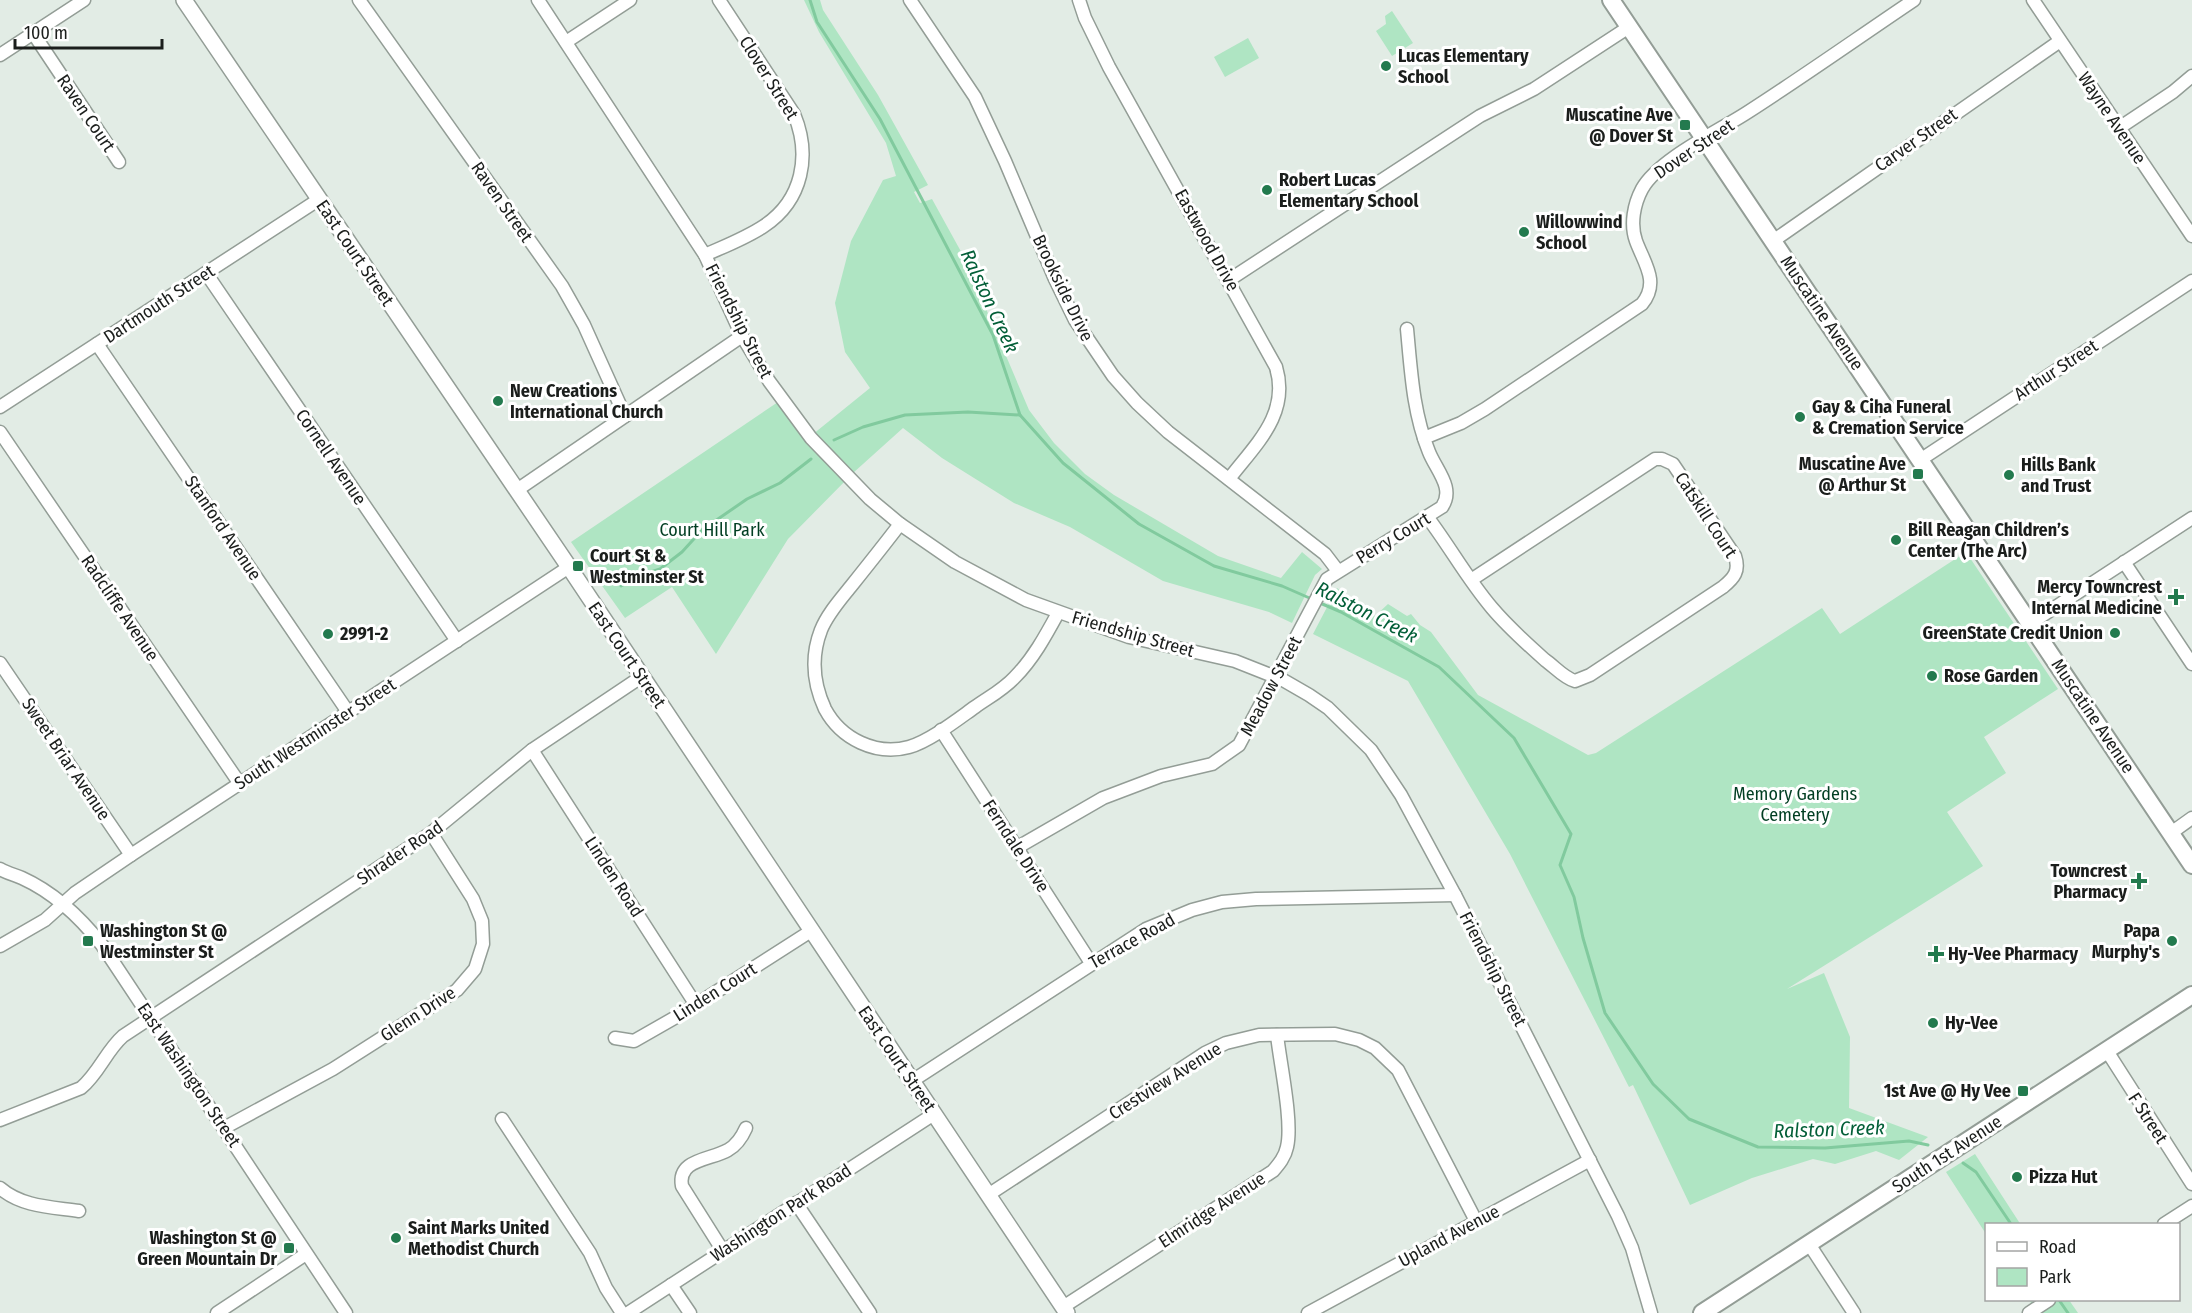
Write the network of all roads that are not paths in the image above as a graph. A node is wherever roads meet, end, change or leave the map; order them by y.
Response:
1 (84, 0) edge
2 (184, 0) edge
3 (359, 0) edge
4 (538, 0) edge
5 (630, 0) edge
6 (719, 0) edge
7 (910, 0) edge
8 (1079, 0) edge
9 (1611, 0) edge
10 (1914, 0) edge
11 (2033, 0) edge
12 (1629, 27) junction
13 (33, 33) junction
14 (2060, 41) junction
15 (566, 42) junction
16 (0, 55) edge
17 (2192, 76) edge
18 (2119, 128) junction
19 (1705, 139) junction
20 (119, 162) dead end
21 (318, 200) junction
22 (2192, 236) edge
23 (1773, 241) junction
24 (705, 255) junction
25 (206, 273) junction
26 (1229, 280) junction
27 (2192, 281) edge
28 (1407, 329) dead end
29 (742, 336) junction
30 (97, 344) junction
31 (0, 407) edge
32 (625, 416) junction
33 (0, 432) edge
34 (1424, 438) junction
35 (1920, 460) junction
36 (1229, 479) junction
37 (517, 490) junction
38 (1428, 518) junction
39 (2192, 518) edge
40 (900, 524) junction
41 (2124, 562) junction
42 (569, 567) junction
43 (1338, 572) junction
44 (1471, 580) junction
45 (1058, 613) junction
46 (2031, 623) junction
47 (457, 641) junction
48 (0, 663) edge
49 (2192, 664) edge
50 (1276, 676) junction
51 (642, 677) junction
52 (348, 712) junction
53 (941, 730) junction
54 (532, 750) junction
55 (240, 784) junction
56 (2192, 818) edge
57 (431, 833) junction
58 (2171, 833) junction
59 (1018, 847) junction
60 (131, 855) junction
61 (2192, 865) edge
62 (0, 869) edge
63 (1455, 896) junction
64 (63, 904) junction
65 (811, 931) junction
66 (0, 946) edge
67 (1091, 963) junction
68 (2192, 995) edge
69 (696, 1005) junction
70 (151, 1018) junction
71 (1276, 1035) junction
72 (615, 1038) dead end
73 (2107, 1051) junction
74 (912, 1080) junction
75 (934, 1114) junction
76 (502, 1119) dead end
77 (0, 1120) edge
78 (224, 1128) junction
79 (746, 1128) dead end
80 (1590, 1160) junction
81 (2192, 1184) edge
82 (0, 1188) edge
83 (988, 1195) junction
84 (796, 1203) junction
85 (2192, 1206) edge
86 (79, 1211) dead end
87 (1476, 1221) junction
88 (2166, 1223) edge
89 (1809, 1244) junction
90 (723, 1251) junction
91 (306, 1254) junction
92 (671, 1285) junction
93 (2047, 1301) edge
94 (1065, 1310) edge
95 (217, 1313) edge
96 (346, 1313) edge
97 (622, 1313) edge
98 (628, 1313) edge
99 (690, 1313) edge
100 (870, 1313) edge
101 (1308, 1313) edge
102 (1651, 1313) edge
103 (1702, 1313) edge
104 (1854, 1313) edge
105 (2029, 1313) edge

1 - 13 street
2 - 21 street, East Court Street
3 - 32 street, Raven Street
4 - 15 street, Friendship Street
5 - 15 street
6 - 24 street, Clover Street
7 - 36 street, Brookside Drive
8 - 26 street, Eastwood Drive
9 - 12 main road, Muscatine Avenue
10 - 19 street, Dover Street
11 - 14 street, Wayne Avenue
12 - 19 main road, Muscatine Avenue
12 - 26 street
13 - 16 street
13 - 20 street, Raven Court
14 - 18 street, Wayne Avenue
14 - 23 street, Carver Street
15 - 24 street, Friendship Street
17 - 18 street
18 - 22 street, Wayne Avenue
19 - 23 main road, Muscatine Avenue
19 - 34 street, Dover Street
21 - 25 street, Dartmouth Street
21 - 37 street, East Court Street
23 - 35 main road, Muscatine Avenue
24 - 29 street, Friendship Street
25 - 30 street, Dartmouth Street
25 - 47 street, Cornell Avenue
26 - 36 street, Eastwood Drive
27 - 35 street, Arthur Street
28 - 34 street, Perry Court
29 - 32 street
29 - 40 street, Friendship Street
30 - 31 street, Dartmouth Street
30 - 52 street, Stanford Avenue
32 - 37 street
33 - 55 street, Radcliffe Avenue
34 - 38 street, Perry Court
35 - 46 main road, Muscatine Avenue
36 - 43 street, Brookside Drive
37 - 42 street, East Court Street
38 - 43 street, Perry Court
38 - 44 street, Catskill Court
39 - 41 street
40 - 45 street, Friendship Street
40 - 53 street
41 - 46 street
41 - 49 street
42 - 47 street, South Westminster Street
42 - 51 street, East Court Street
43 - 50 street, Meadow Street
44 - 44 street, Catskill Court
45 - 50 street, Friendship Street
45 - 53 street
46 - 58 main road, Muscatine Avenue
47 - 52 street, South Westminster Street
48 - 60 street, Sweet Briar Avenue
50 - 59 street, Meadow Street
50 - 63 street, Friendship Street
51 - 54 street, Shrader Road
51 - 65 street, East Court Street
52 - 55 street, South Westminster Street
53 - 59 street, Ferndale Drive
54 - 57 street, Shrader Road
54 - 69 street, Linden Road
55 - 60 street, South Westminster Street
56 - 58 street
57 - 70 street, Shrader Road
57 - 78 street, Glenn Drive
58 - 61 main road, Muscatine Avenue
59 - 67 street, Ferndale Drive
60 - 64 street, South Westminster Street
62 - 64 street, East Washington Street
63 - 67 street, Terrace Road
63 - 80 street, Friendship Street
64 - 66 street, South Westminster Street
64 - 70 street, East Washington Street
65 - 69 street, Linden Court
65 - 74 street, East Court Street
67 - 74 street, Terrace Road
68 - 73 main road, South 1st Avenue
69 - 72 street, Linden Court
70 - 77 street, Shrader Road
70 - 78 street, East Washington Street
71 - 83 street, Crestview Avenue
71 - 87 street, Crestview Avenue
71 - 94 street, Elmridge Avenue
73 - 81 street, F Street
73 - 89 main road, South 1st Avenue
74 - 75 street, East Court Street
75 - 83 street, East Court Street
75 - 84 street, Washington Park Road
76 - 97 street
78 - 91 street, East Washington Street
79 - 90 street
80 - 87 street, Upland Avenue
80 - 102 street, Friendship Street
82 - 86 street
83 - 94 street, East Court Street
84 - 90 street, Washington Park Road
84 - 100 street
85 - 88 street
87 - 101 street, Upland Avenue
89 - 103 main road, South 1st Avenue
89 - 104 street
90 - 92 street, Washington Park Road
91 - 95 street
91 - 96 street, East Washington Street
92 - 98 street, Washington Park Road
92 - 99 street
93 - 105 street

